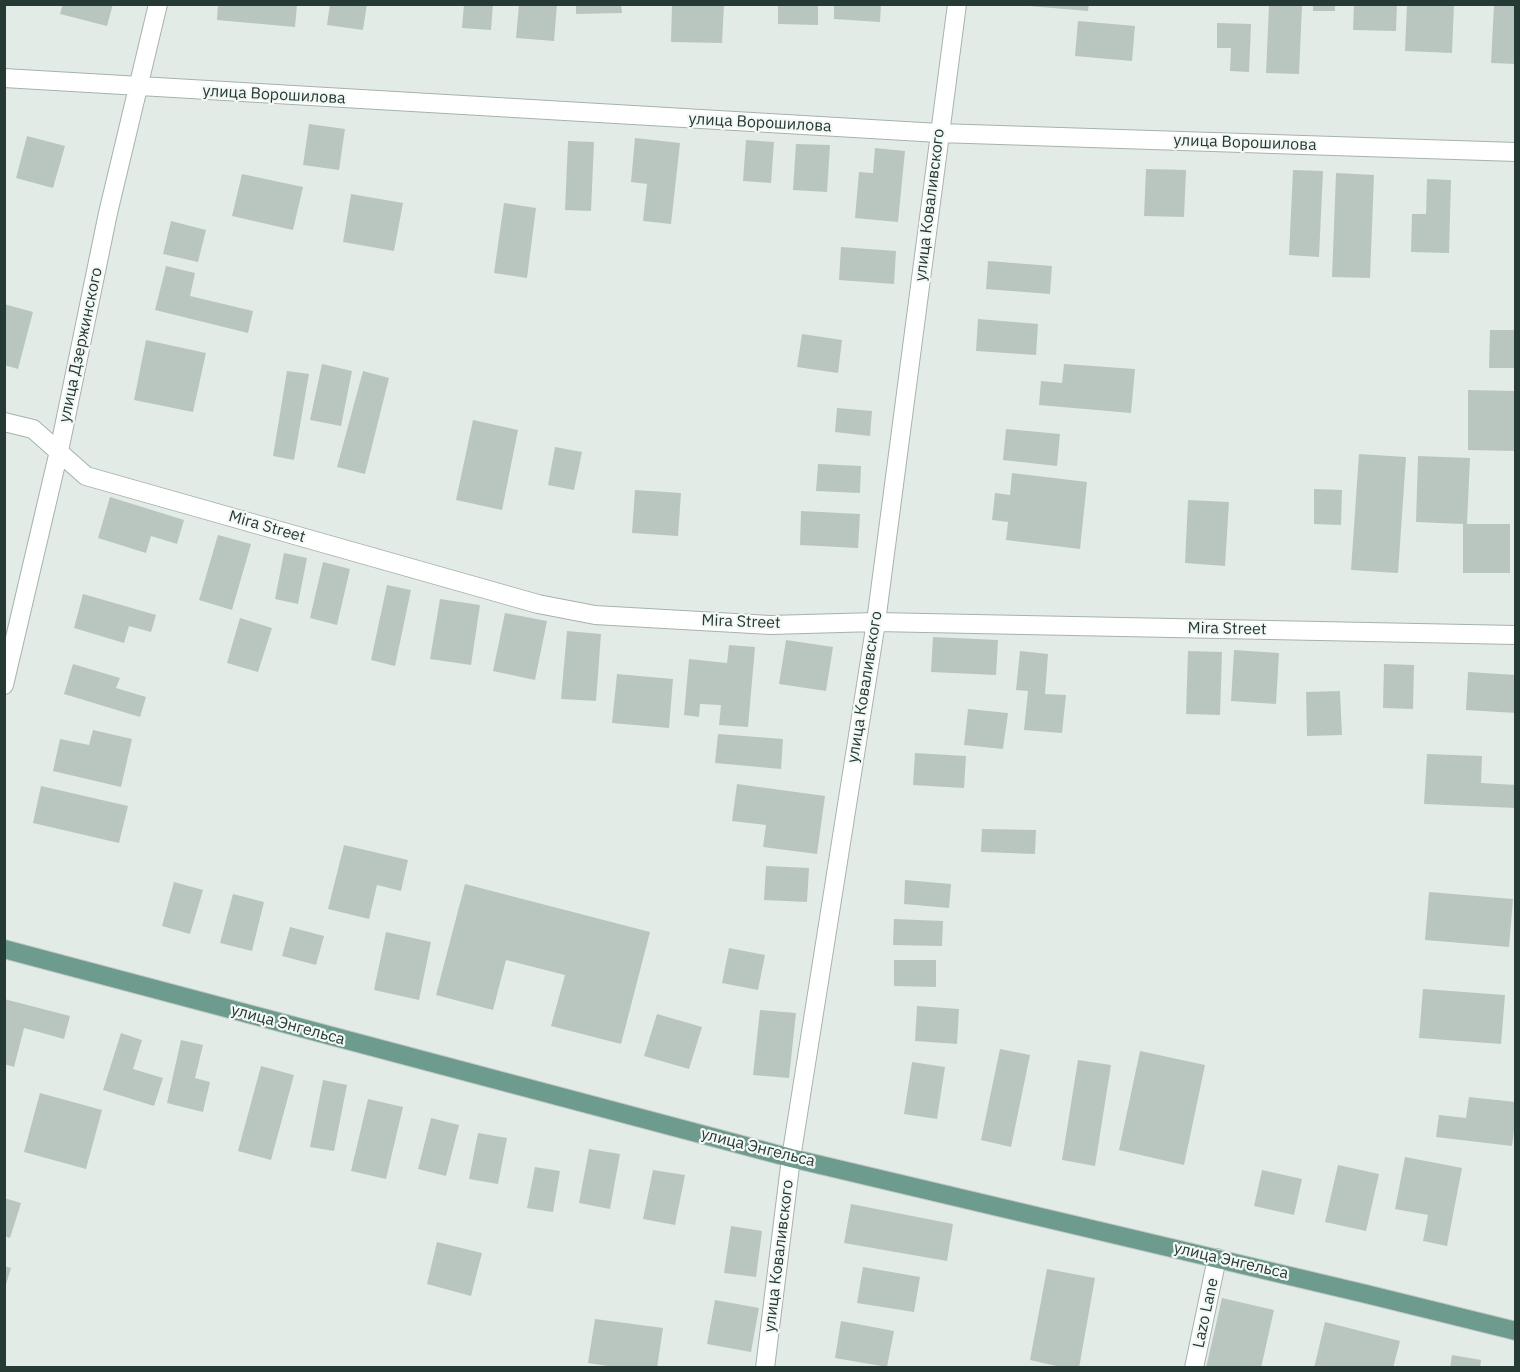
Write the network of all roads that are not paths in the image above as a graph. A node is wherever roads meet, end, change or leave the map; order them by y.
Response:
1 (158, 4) edge
2 (957, 4) edge
3 (4, 78) edge
4 (138, 87) junction
5 (939, 133) junction
6 (1515, 152) edge
7 (4, 422) edge
8 (59, 451) junction
9 (876, 622) junction
10 (1515, 635) edge
11 (4, 685) edge
12 (4, 950) edge
13 (791, 1158) junction
14 (1217, 1258) junction
15 (1515, 1331) edge
16 (765, 1368) edge
17 (1194, 1368) edge

1 - 4 street, улица Дзержинского
2 - 5 street, улица Коваливского
3 - 4 street, улица Ворошилова
4 - 5 street, улица Ворошилова
4 - 8 street, улица Дзержинского
5 - 6 street, улица Ворошилова
5 - 9 street, улица Коваливского
7 - 8 street, Mira Street
8 - 9 street, Mira Street
8 - 11 street, улица Дзержинского
9 - 10 street, Mira Street
9 - 13 street, улица Коваливского
12 - 13 main road, улица Энгельса
13 - 14 main road, улица Энгельса
13 - 16 street, улица Коваливского
14 - 15 main road, улица Энгельса
14 - 17 street, Lazo Lane

